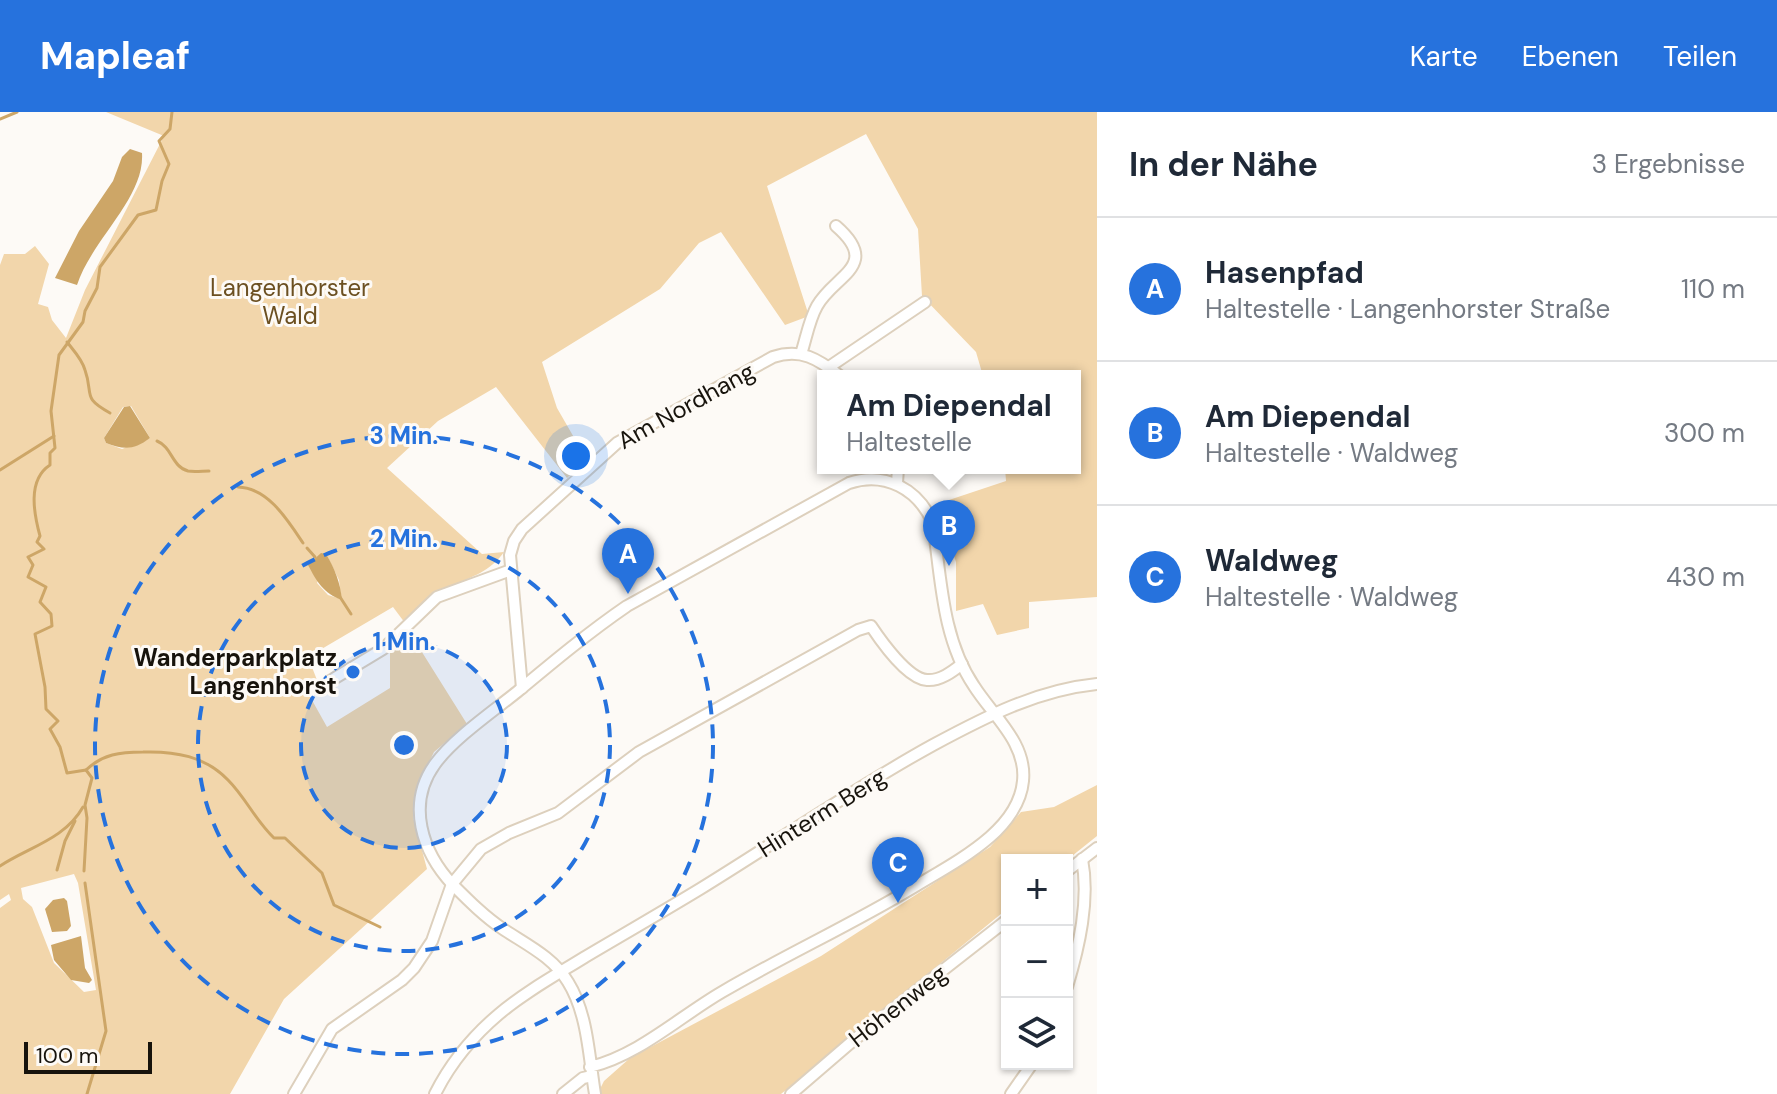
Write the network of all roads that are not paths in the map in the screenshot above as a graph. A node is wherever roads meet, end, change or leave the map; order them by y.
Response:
1 (836, 226) dead end
2 (925, 302) dead end
3 (801, 354) junction
4 (829, 367) junction
5 (833, 370) edge
6 (898, 474) edge
7 (897, 483) junction
8 (511, 570) junction
9 (962, 664) junction
10 (330, 681) dead end
11 (1097, 684) edge
12 (522, 688) junction
13 (994, 713) junction
14 (1097, 848) edge
15 (1082, 859) junction
16 (1073, 866) edge
17 (452, 884) junction
18 (1001, 925) edge
19 (1073, 958) edge
20 (561, 971) junction
21 (1028, 1070) edge
22 (591, 1071) junction
23 (294, 1094) edge
24 (435, 1094) edge
25 (563, 1094) edge
26 (595, 1094) edge
27 (791, 1094) edge
28 (1011, 1094) edge

1 - 3 street
2 - 4 street
3 - 4 street
3 - 8 street, Am Nordhang
4 - 5 street
6 - 7 street
7 - 9 street
7 - 12 street
8 - 10 street
8 - 12 street, Am Nordhang
9 - 13 street
9 - 17 street
11 - 13 street, Hinterm Berg
12 - 17 street
13 - 20 street, Hinterm Berg
13 - 22 street
14 - 15 street
15 - 16 street
15 - 19 street
17 - 20 street
17 - 23 street
18 - 27 street, Höhenweg
20 - 22 street
20 - 24 street, Hinterm Berg
21 - 28 street
22 - 25 street
22 - 26 street

